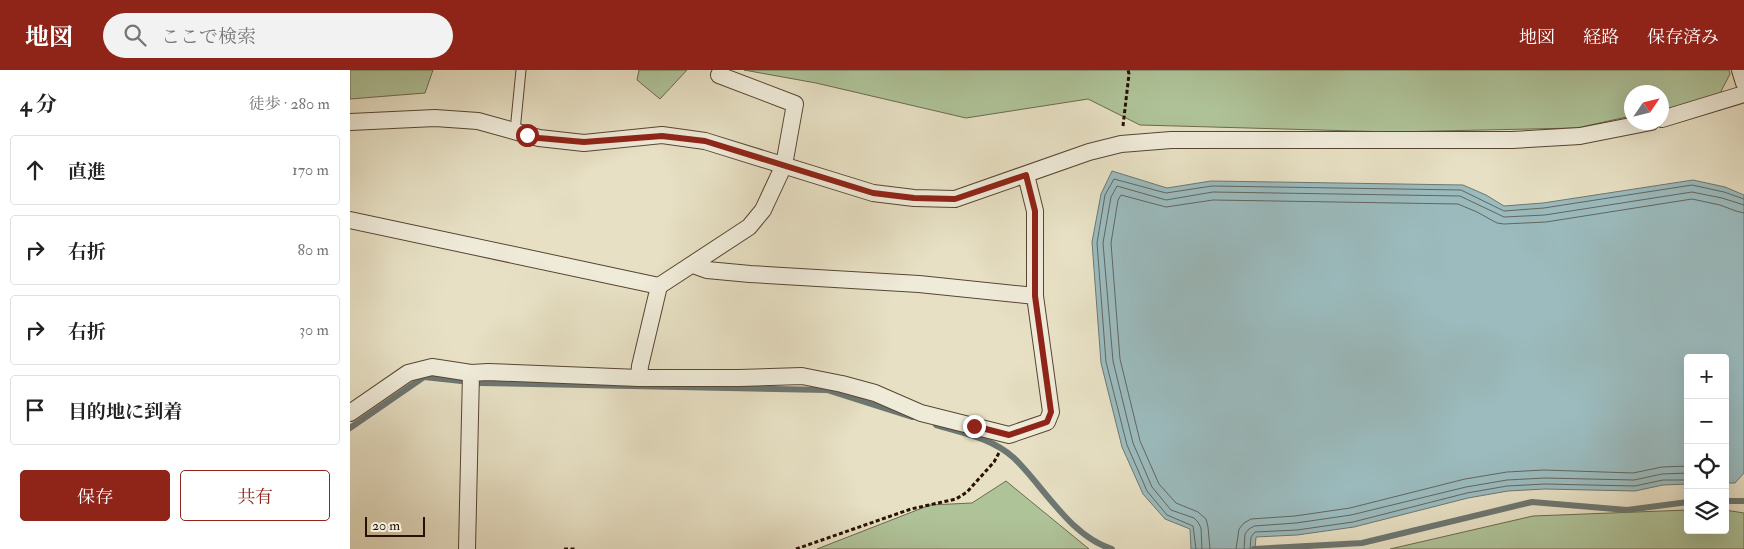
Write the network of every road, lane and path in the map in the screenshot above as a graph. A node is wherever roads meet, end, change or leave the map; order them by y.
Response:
1 (521, 70) edge
2 (1128, 70) edge
3 (1740, 70) edge
4 (719, 76) dead end
5 (1744, 83) edge
6 (1744, 94) edge
7 (1669, 117) edge
8 (350, 122) edge
9 (1624, 127) edge
10 (515, 131) junction
11 (1121, 144) junction
12 (784, 165) junction
13 (1026, 175) junction
14 (350, 220) edge
15 (693, 265) junction
16 (659, 286) junction
17 (1035, 296) junction
18 (639, 378) junction
19 (471, 380) junction
20 (350, 413) edge
21 (998, 455) dead end
22 (467, 549) edge
23 (564, 549) edge
24 (577, 549) edge
25 (796, 549) edge

1 - 10 lane
2 - 11 path
3 - 5 street
4 - 12 street
6 - 7 street
8 - 10 street
9 - 11 street
10 - 12 street
11 - 13 street
12 - 13 street
12 - 15 street
13 - 17 street
14 - 16 street
15 - 16 street
15 - 17 street
16 - 18 street
17 - 18 street
18 - 19 street
19 - 20 street
19 - 22 street
21 - 25 path
23 - 24 path

